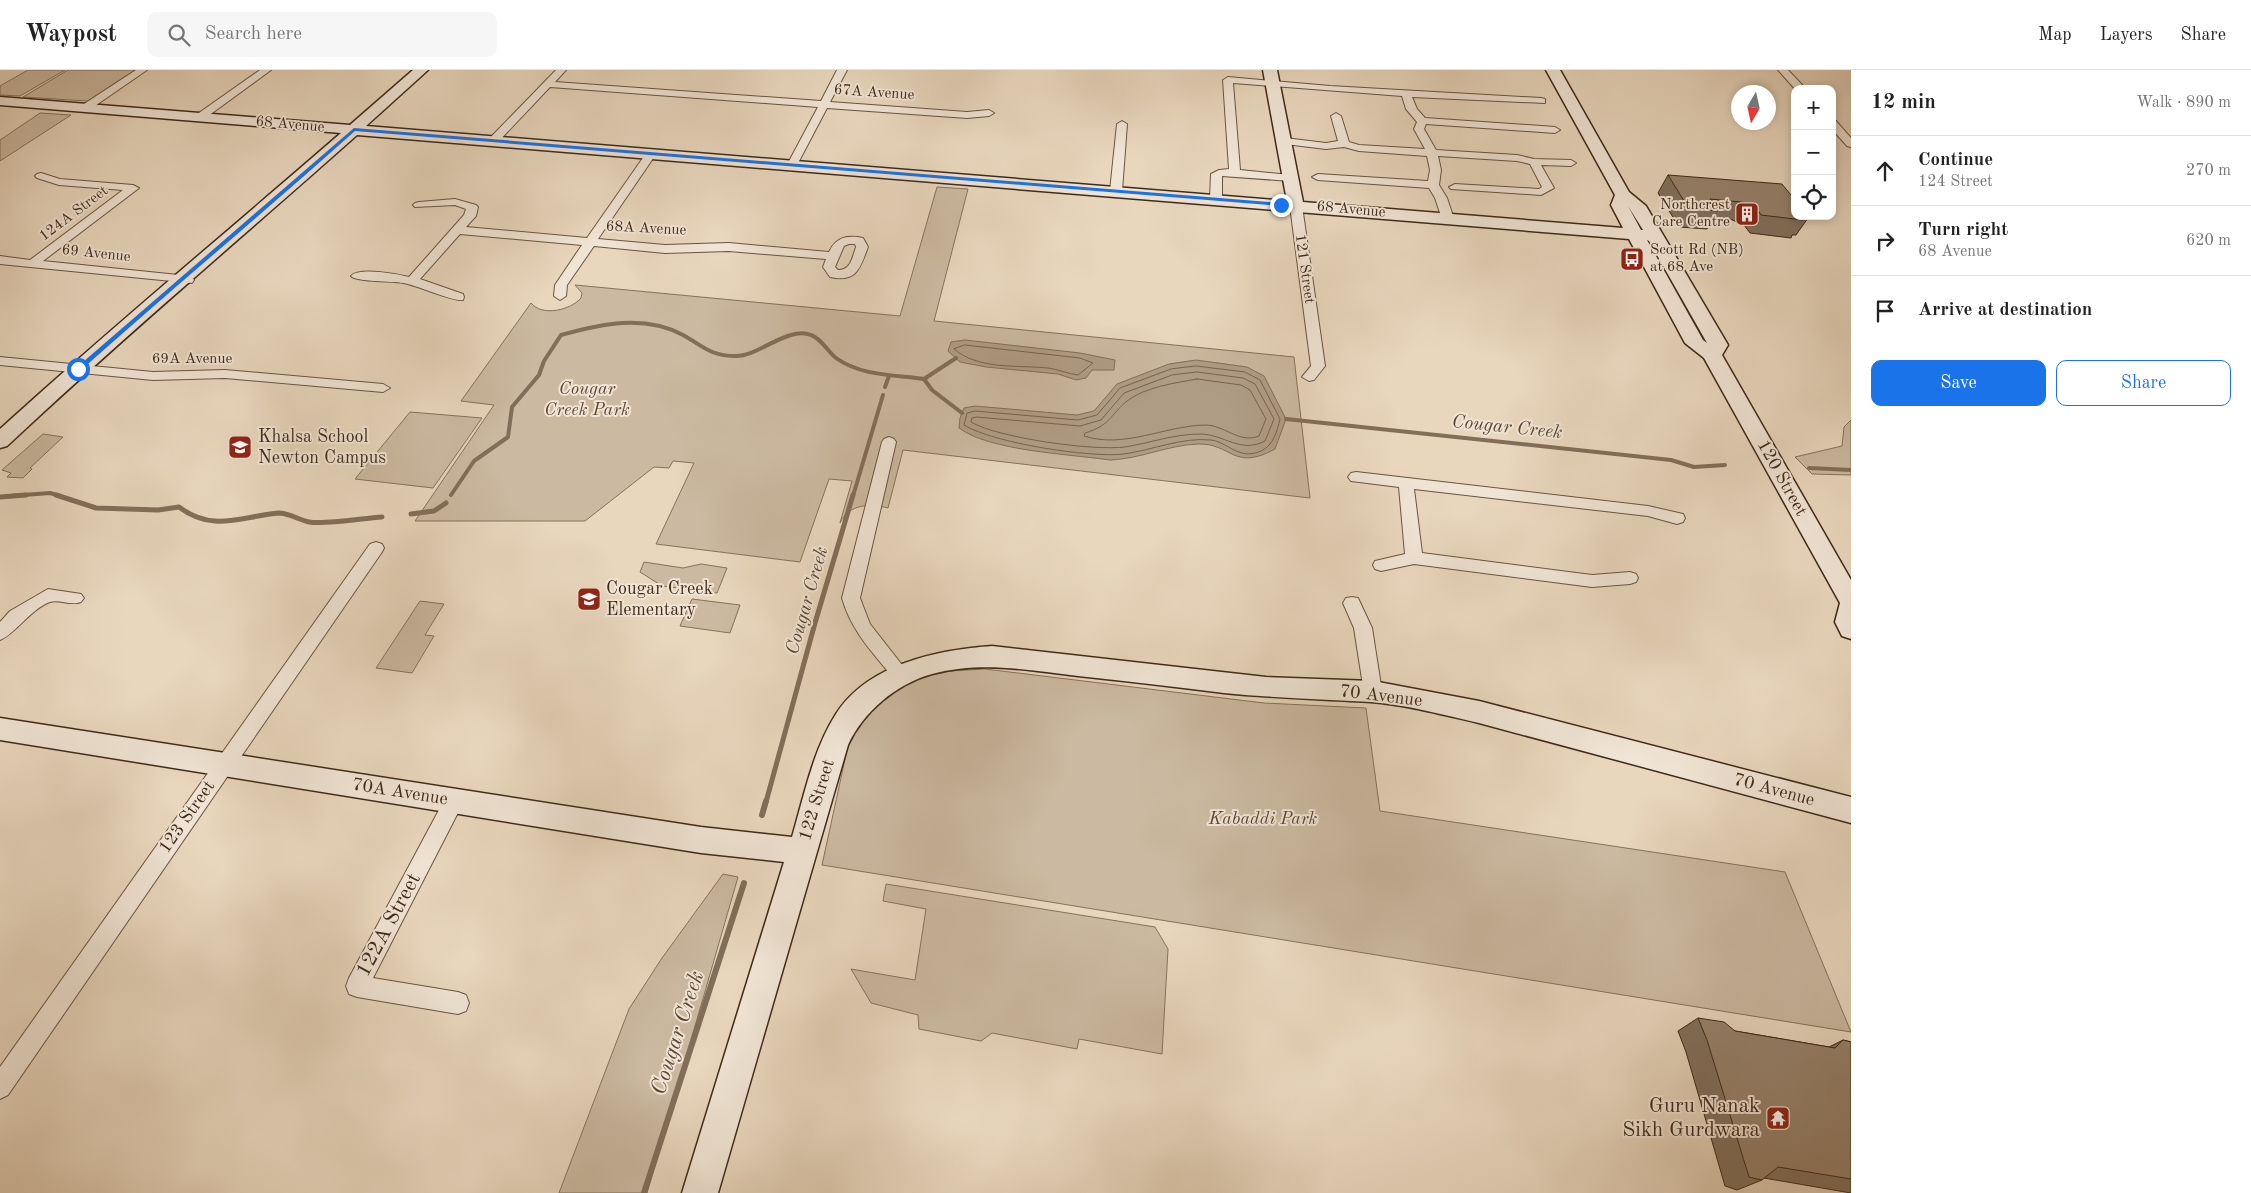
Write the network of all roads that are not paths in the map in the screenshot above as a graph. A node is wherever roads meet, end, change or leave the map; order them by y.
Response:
1 (142, 70) edge
2 (266, 70) edge
3 (421, 70) edge
4 (561, 70) edge
5 (842, 70) edge
6 (1553, 70) edge
7 (1784, 70) edge
8 (1271, 76) edge
9 (547, 84) junction
10 (1797, 85) edge
11 (1407, 94) junction
12 (0, 101) edge
13 (1542, 101) dead end
14 (1334, 104) junction
15 (824, 105) junction
16 (85, 108) junction
17 (989, 113) dead end
18 (200, 117) junction
19 (1422, 121) junction
20 (1122, 124) dead end
21 (1836, 127) edge
22 (354, 130) junction
23 (1555, 130) dead end
24 (493, 141) junction
25 (1285, 141) junction
26 (1344, 144) junction
27 (1851, 144) edge
28 (1432, 152) junction
29 (651, 154) junction
30 (1534, 162) junction
31 (1571, 162) dead end
32 (792, 165) junction
33 (1235, 172) junction
34 (41, 176) dead end
35 (1318, 176) dead end
36 (1291, 178) junction
37 (1433, 185) junction
38 (1455, 187) dead end
39 (1116, 191) junction
40 (1623, 195) junction
41 (1216, 199) junction
42 (419, 205) dead end
43 (1296, 206) junction
44 (1448, 219) junction
45 (457, 230) junction
46 (1635, 234) junction
47 (1656, 236) junction
48 (590, 242) junction
49 (834, 256) dead end
50 (0, 260) edge
51 (33, 263) junction
52 (357, 276) dead end
53 (184, 280) junction
54 (413, 280) junction
55 (560, 296) dead end
56 (458, 297) dead end
57 (1712, 355) junction
58 (0, 361) edge
59 (83, 370) junction
60 (1309, 377) dead end
61 (384, 388) dead end
62 (0, 441) edge
63 (889, 442) dead end
64 (0, 449) edge
65 (1356, 477) dead end
66 (1406, 483) junction
67 (1678, 518) dead end
68 (376, 548) dead end
69 (1414, 558) junction
70 (1381, 564) dead end
71 (1630, 578) dead end
72 (75, 598) dead end
73 (1851, 601) edge
74 (1352, 603) dead end
75 (1851, 606) edge
76 (1851, 629) edge
77 (0, 633) edge
78 (901, 674) junction
79 (1372, 692) junction
80 (0, 729) edge
81 (224, 765) junction
82 (454, 801) junction
83 (1851, 810) edge
84 (801, 851) junction
85 (458, 1003) dead end
86 (1, 1083) edge
87 (700, 1193) edge

1 - 16 street
2 - 18 street
3 - 22 street
4 - 9 street
5 - 15 street
6 - 40 street, 120 Street
7 - 10 street
8 - 14 street
8 - 25 street, 121 Street
8 - 33 street
9 - 15 street, 67A Avenue
9 - 24 street
11 - 13 street
11 - 14 street
11 - 19 street
12 - 16 street, 68 Avenue
14 - 26 street
15 - 17 street, 67A Avenue
15 - 32 street
16 - 18 street, 68 Avenue
18 - 22 street, 68 Avenue
19 - 23 street
19 - 28 street
20 - 39 street
21 - 27 street
22 - 24 street, 68 Avenue
22 - 53 street
24 - 29 street, 68 Avenue
25 - 26 street
25 - 36 street, 121 Street
26 - 28 street
28 - 30 street
28 - 37 street
29 - 32 street, 68 Avenue
29 - 48 street
30 - 31 street
30 - 38 street
32 - 39 street, 68 Avenue
33 - 36 street
33 - 41 street
34 - 51 street, 124A Street
35 - 37 street
36 - 43 street, 121 Street
37 - 44 street
39 - 41 street, 68 Avenue
40 - 46 street, 120 Street
40 - 47 street, 120 Street
41 - 43 street, 68 Avenue
42 - 45 street
43 - 44 street, 68 Avenue
43 - 60 street, 121 Street
44 - 46 street, 68 Avenue
45 - 48 street, 68A Avenue
45 - 54 street
46 - 47 street, 68 Avenue
46 - 57 street, 120 Street
47 - 57 street, 120 Street
48 - 49 street, 68A Avenue
48 - 55 street
50 - 51 street, 69 Avenue
51 - 53 street, 69 Avenue
52 - 54 street
53 - 59 street
54 - 56 street
57 - 73 street, 120 Street
58 - 59 street, 69A Avenue
59 - 61 street, 69A Avenue
59 - 62 street
59 - 64 street
63 - 78 street
65 - 66 street
66 - 67 street
66 - 69 street
68 - 81 street, 123 Street
69 - 70 street
69 - 71 street
72 - 77 street
74 - 79 street
75 - 76 street
78 - 79 street, 70 Avenue
78 - 84 street, 122 Street
79 - 83 street, 70 Avenue
80 - 81 street, 70A Avenue
81 - 82 street, 70A Avenue
81 - 86 street, 123 Street
82 - 84 street, 70A Avenue
82 - 85 street, 122A Street
84 - 87 street, 122 Street

